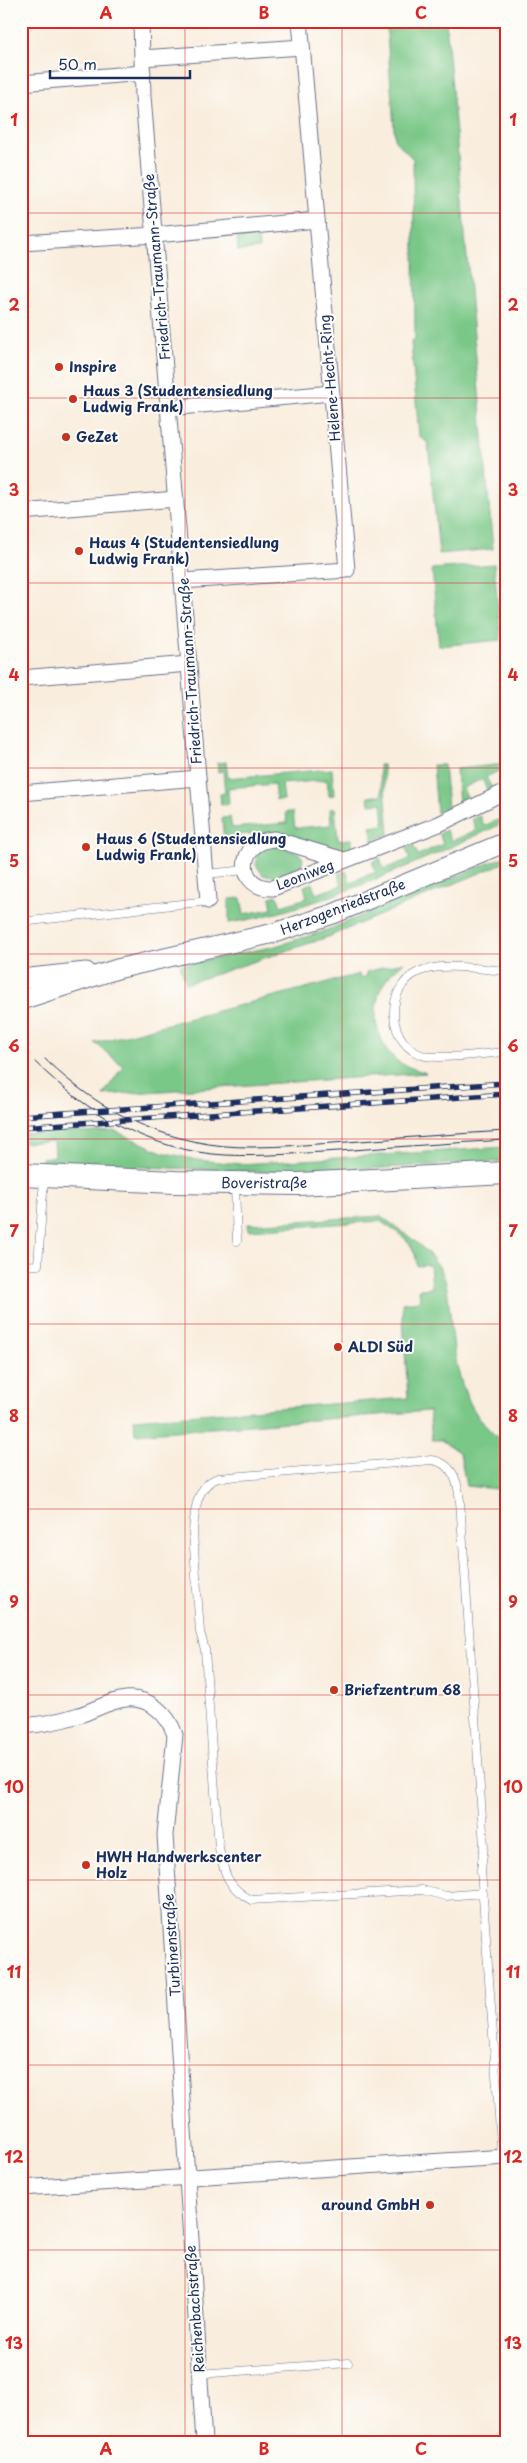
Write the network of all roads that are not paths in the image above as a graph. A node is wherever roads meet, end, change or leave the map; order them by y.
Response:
1 (142, 21) edge
2 (300, 21) edge
3 (302, 47) junction
4 (143, 66) junction
5 (21, 83) edge
6 (317, 220) junction
7 (155, 235) junction
8 (21, 243) edge
9 (332, 392) junction
10 (169, 408) junction
11 (176, 499) junction
12 (21, 512) edge
13 (182, 581) junction
14 (189, 664) junction
15 (21, 678) edge
16 (198, 778) junction
17 (506, 791) edge
18 (21, 793) edge
19 (506, 842) edge
20 (344, 860) junction
21 (246, 870) junction
22 (206, 874) junction
23 (208, 901) joint
24 (21, 922) edge
25 (117, 968) junction
26 (506, 971) edge
27 (22, 978) edge
28 (21, 1000) edge
29 (506, 1052) edge
30 (506, 1172) edge
31 (21, 1175) edge
32 (44, 1176) junction
33 (234, 1184) junction
34 (237, 1241) dead end
35 (21, 1266) edge
36 (21, 1726) edge
37 (483, 1893) junction
38 (504, 2157) edge
39 (187, 2177) junction
40 (21, 2188) edge
41 (348, 2363) dead end
42 (200, 2374) junction
43 (204, 2442) edge

1 - 4 street, Friedrich-Traumann-Straße
2 - 3 street, Helene-Hecht-Ring
3 - 4 street
3 - 6 street, Helene-Hecht-Ring
4 - 5 street
4 - 7 street, Friedrich-Traumann-Straße
6 - 7 street
6 - 9 street, Helene-Hecht-Ring
7 - 8 street
7 - 10 street, Friedrich-Traumann-Straße
9 - 10 street
9 - 13 street, Helene-Hecht-Ring
10 - 11 street, Friedrich-Traumann-Straße
11 - 12 street
11 - 13 street, Friedrich-Traumann-Straße
13 - 14 street, Friedrich-Traumann-Straße
14 - 15 street
14 - 16 street, Friedrich-Traumann-Straße
16 - 18 street
16 - 22 street, Friedrich-Traumann-Straße
17 - 20 street, Leoniweg
19 - 25 street, Herzogenriedstraße
20 - 21 street, Leoniweg
20 - 21 street, Leoniweg
21 - 22 lane
22 - 23 street, Friedrich-Traumann-Straße
23 - 24 lane
25 - 27 street, Herzogenriedstraße
25 - 28 street, Herzogenriedstraße
26 - 29 lane
30 - 33 main road, Boveristraße
31 - 32 main road, Boveristraße
32 - 33 main road, Boveristraße
32 - 35 lane
33 - 34 lane
36 - 39 street, Turbinenstraße
37 - 37 lane
37 - 38 lane
38 - 39 street
39 - 40 street
39 - 42 street, Reichenbachstraße
41 - 42 lane
42 - 43 street, Reichenbachstraße

